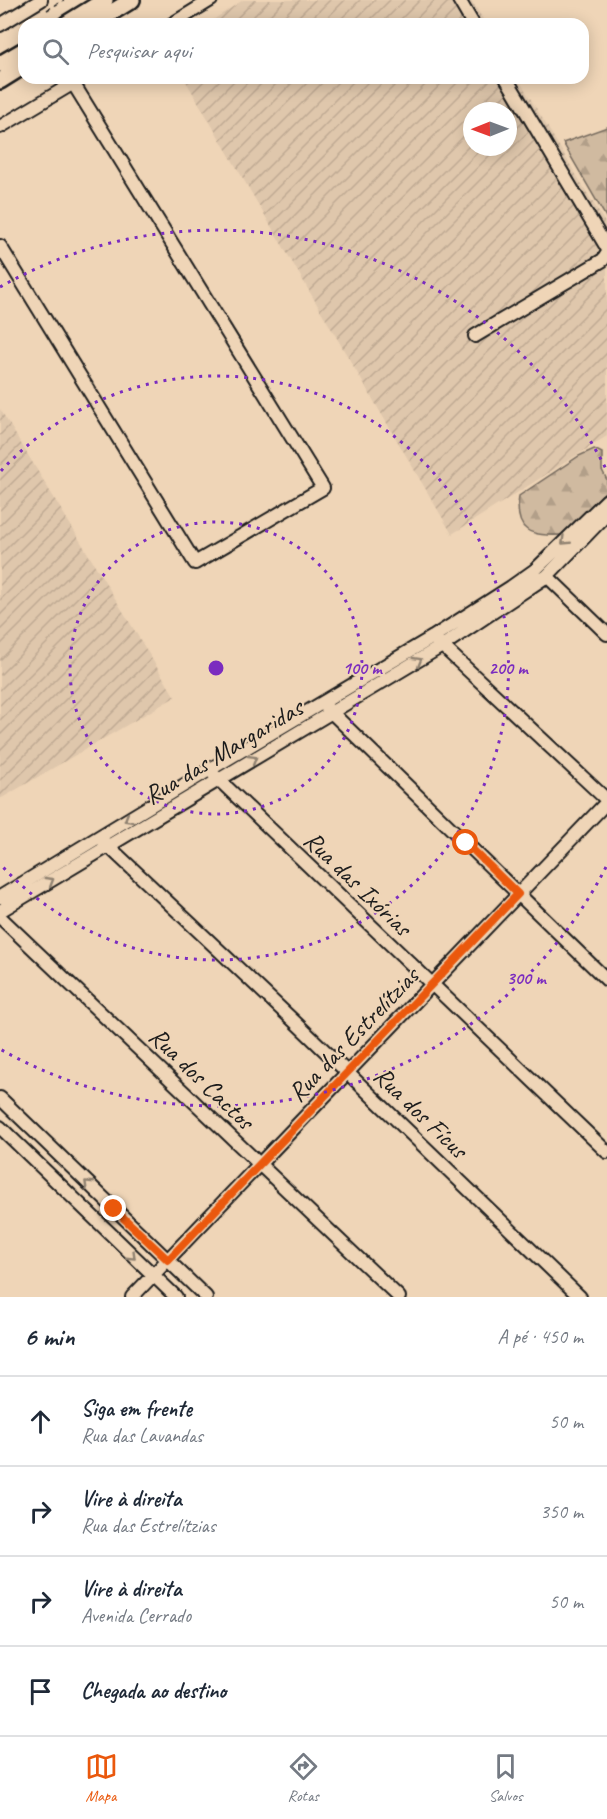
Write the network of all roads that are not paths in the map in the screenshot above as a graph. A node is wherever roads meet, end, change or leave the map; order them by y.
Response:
1 (41, 0) edge
2 (105, 0) edge
3 (132, 0) edge
4 (211, 0) edge
5 (459, 0) edge
6 (87, 12) edge
7 (182, 18) edge
8 (470, 18) edge
9 (0, 25) edge
10 (18, 54) edge
11 (0, 64) edge
12 (18, 70) edge
13 (0, 81) edge
14 (73, 84) edge
15 (80, 84) edge
16 (510, 84) edge
17 (0, 127) edge
18 (0, 246) edge
19 (607, 248) edge
20 (607, 254) edge
21 (476, 336) dead end
22 (607, 500) edge
23 (607, 514) edge
24 (547, 576) junction
25 (607, 634) edge
26 (433, 637) junction
27 (442, 646) junction
28 (322, 702) junction
29 (331, 712) junction
30 (209, 770) junction
31 (219, 780) junction
32 (607, 801) edge
33 (104, 842) junction
34 (518, 894) junction
35 (0, 897) edge
36 (0, 911) edge
37 (0, 916) edge
38 (607, 980) edge
39 (432, 984) junction
40 (347, 1073) junction
41 (0, 1098) edge
42 (0, 1127) edge
43 (607, 1152) edge
44 (260, 1164) junction
45 (168, 1260) junction
46 (153, 1276) junction
47 (132, 1297) edge
48 (176, 1297) edge
49 (206, 1297) edge
50 (399, 1297) edge
51 (580, 1297) edge

1 - 9 street
2 - 6 main road
3 - 6 main road
4 - 7 street
5 - 8 street
10 - 11 main road
12 - 13 main road
14 - 17 street
15 - 18 street
16 - 19 street
20 - 21 street
22 -> 26 street, Rua das Margaridas
23 - 24 street, Rua das Margaridas
24 - 25 street
24 - 27 street, Rua das Margaridas
26 - 27 street
26 - 28 street, Rua das Margaridas
29 -> 27 street, Rua das Margaridas
27 - 32 street
28 - 29 street
28 - 30 street, Rua das Margaridas
31 -> 29 street, Rua das Margaridas
29 - 34 street
30 - 31 street, Rua das Ixórias
30 -> 33 street, Rua das Margaridas
31 - 33 street, Rua das Margaridas
31 - 39 street, Rua das Ixórias
32 - 34 street, Rua das Estrelítzias
33 - 35 street, Rua das Margaridas
36 -> 33 street, Rua das Margaridas
33 - 40 street, Rua dos Fícus
34 - 38 street
34 - 39 street, Rua das Estrelítzias
37 - 44 street, Rua dos Cactos
39 - 40 street, Rua das Estrelítzias
39 - 43 street, Rua das Ixórias
40 - 44 street, Rua das Estrelítzias
40 - 51 street, Rua dos Fícus
45 -> 41 street
42 -> 46 street
44 - 45 street, Rua das Estrelítzias
44 - 50 street, Rua dos Cactos
45 - 46 street, Rua das Estrelítzias
45 - 49 street
46 - 47 street, Rua das Estrelítzias
46 - 48 street

